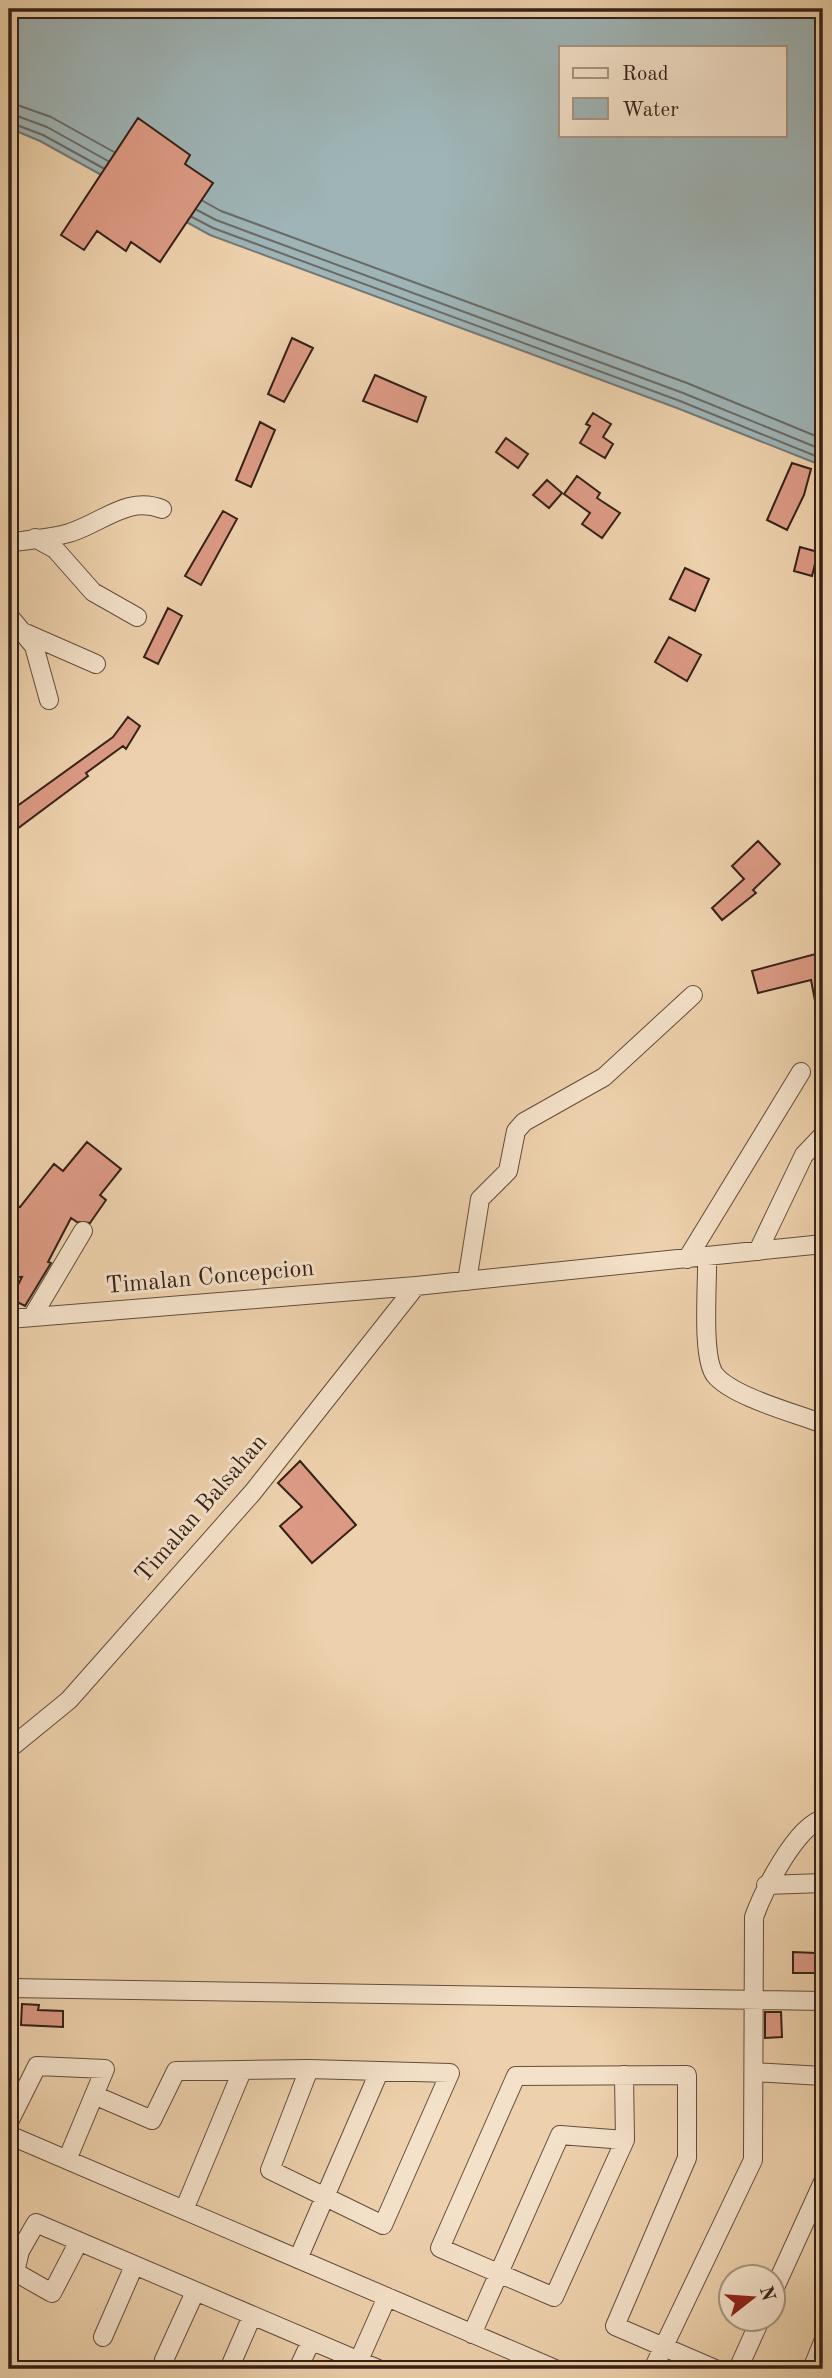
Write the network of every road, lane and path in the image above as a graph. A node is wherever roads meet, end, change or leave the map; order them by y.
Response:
1 (162, 509) dead end
2 (35, 538) junction
3 (9, 543) edge
4 (9, 615) edge
5 (137, 617) dead end
6 (23, 632) junction
7 (96, 664) dead end
8 (49, 700) dead end
9 (693, 995) dead end
10 (800, 1072) dead end
11 (823, 1135) edge
12 (83, 1231) dead end
13 (823, 1244) edge
14 (758, 1251) junction
15 (707, 1256) junction
16 (687, 1259) junction
17 (467, 1281) junction
18 (416, 1286) junction
19 (32, 1317) junction
20 (9, 1320) edge
21 (823, 1424) edge
22 (9, 1749) edge
23 (823, 1819) edge
24 (823, 1883) edge
25 (766, 1885) junction
26 (9, 1988) edge
27 (754, 2000) junction
28 (823, 2001) edge
29 (309, 2069) junction
30 (242, 2071) junction
31 (379, 2072) junction
32 (754, 2072) junction
33 (624, 2075) junction
34 (823, 2076) edge
35 (94, 2095) junction
36 (9, 2122) edge
37 (9, 2135) edge
38 (625, 2140) junction
39 (67, 2160) junction
40 (823, 2182) edge
41 (326, 2199) junction
42 (184, 2210) junction
43 (78, 2242) junction
44 (14, 2248) edge
45 (298, 2259) junction
46 (786, 2263) edge
47 (134, 2266) junction
48 (499, 2273) junction
49 (195, 2292) junction
50 (387, 2297) junction
51 (252, 2316) junction
52 (755, 2332) edge
53 (472, 2334) junction
54 (103, 2337) dead end
55 (311, 2341) junction
56 (823, 2342) edge
57 (664, 2346) junction
58 (164, 2360) dead end
59 (357, 2365) edge
60 (229, 2369) edge
61 (298, 2369) edge
62 (378, 2369) edge
63 (555, 2369) edge
64 (653, 2369) edge
65 (715, 2369) edge
66 (738, 2369) edge
67 (812, 2369) edge

1 - 2 street
2 - 3 street
2 - 5 street
4 - 6 street
6 - 7 street
6 - 8 street
9 - 17 street
10 - 16 street
11 - 14 street
12 - 19 street
13 - 14 street, Timalan Concepcion
14 - 15 street, Timalan Concepcion
15 - 16 street, Timalan Concepcion
15 - 21 street
16 - 17 street, Timalan Concepcion
17 - 18 street, Timalan Concepcion
18 - 19 street, Timalan Concepcion
18 - 22 street, Timalan Balsahan
19 - 20 street, Timalan Concepcion
23 - 25 street
24 - 25 street
25 - 27 street
26 - 27 street
27 - 28 street
27 - 32 street
29 - 30 street
29 - 31 street
29 - 41 street
30 - 35 street
30 - 42 street
31 - 41 street
31 - 41 street
32 - 34 street
32 - 57 street
33 - 38 street
33 - 48 street
33 - 57 street
35 - 36 street
35 - 39 street
37 - 39 street
38 - 48 street
38 - 48 street
39 - 42 street
40 - 46 street
41 - 45 street
42 - 45 street
43 - 44 street
43 - 44 street
43 - 47 street
45 - 50 street
47 - 49 street
47 - 54 street
48 - 53 street
49 - 51 street
49 - 58 street
50 - 53 street
50 - 59 street
51 - 55 street
51 - 60 street
52 - 66 street
53 - 63 street
55 - 59 street
55 - 61 street
56 - 67 street
57 - 64 street
57 - 65 street
59 - 62 street

